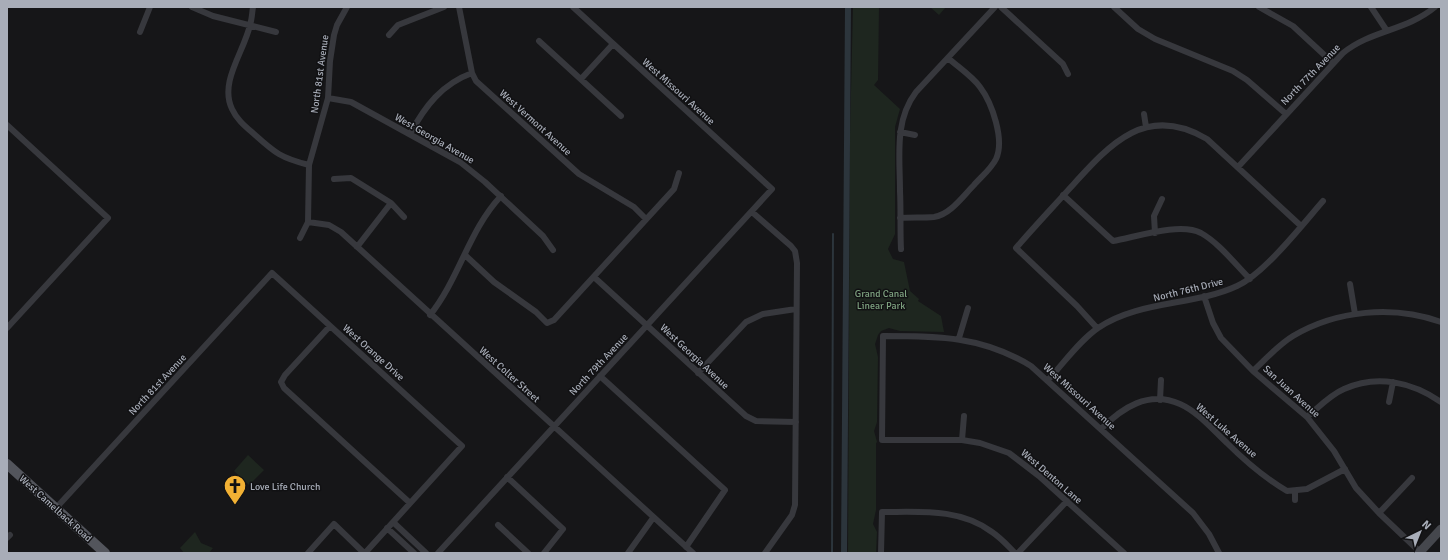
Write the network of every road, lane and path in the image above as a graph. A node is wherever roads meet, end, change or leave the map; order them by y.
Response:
1 (150, 7) edge
2 (192, 7) edge
3 (253, 7) edge
4 (347, 7) edge
5 (444, 7) edge
6 (459, 7) edge
7 (573, 7) edge
8 (996, 7) edge
9 (1002, 7) edge
10 (1114, 7) edge
11 (1259, 7) edge
12 (1371, 7) edge
13 (1435, 7) edge
14 (250, 25) junction
15 (1387, 31) junction
16 (140, 32) dead end
17 (276, 32) dead end
18 (389, 35) dead end
19 (538, 41) dead end
20 (613, 44) junction
21 (948, 58) junction
22 (1333, 63) junction
23 (472, 73) junction
24 (1068, 74) dead end
25 (581, 80) junction
26 (328, 98) junction
27 (1144, 114) dead end
28 (1286, 114) junction
29 (621, 116) dead end
30 (7, 125) edge
31 (1146, 127) junction
32 (900, 132) junction
33 (410, 134) junction
34 (915, 135) dead end
35 (309, 165) junction
36 (1238, 168) junction
37 (679, 173) dead end
38 (334, 179) dead end
39 (772, 189) joint
40 (1063, 195) junction
41 (501, 196) junction
42 (1162, 199) dead end
43 (1323, 201) dead end
44 (391, 203) junction
45 (752, 212) junction
46 (404, 217) dead end
47 (900, 218) junction
48 (646, 219) junction
49 (308, 222) junction
50 (1301, 226) junction
51 (1154, 233) junction
52 (300, 238) dead end
53 (357, 247) junction
54 (901, 249) dead end
55 (553, 250) dead end
56 (465, 255) junction
57 (272, 273) joint
58 (594, 276) junction
59 (1250, 279) junction
60 (1350, 284) dead end
61 (1204, 296) junction
62 (968, 308) dead end
63 (796, 309) junction
64 (1355, 314) junction
65 (430, 315) junction
66 (1441, 322) edge
67 (647, 325) junction
68 (330, 326) junction
69 (7, 328) edge
70 (1097, 328) junction
71 (959, 338) junction
72 (1253, 370) junction
73 (698, 373) junction
74 (600, 376) junction
75 (1048, 380) junction
76 (1161, 380) dead end
77 (1394, 382) junction
78 (1160, 400) junction
79 (1389, 402) dead end
80 (1441, 402) edge
81 (964, 416) dead end
82 (1307, 417) junction
83 (796, 422) junction
84 (553, 427) junction
85 (1101, 429) junction
86 (882, 440) joint
87 (962, 440) junction
88 (7, 464) edge
89 (1345, 469) junction
90 (507, 477) junction
91 (1412, 478) dead end
92 (1295, 491) junction
93 (1295, 500) dead end
94 (1067, 501) junction
95 (410, 503) junction
96 (56, 508) junction
97 (1379, 513) junction
98 (653, 518) junction
99 (393, 522) junction
100 (498, 525) dead end
101 (387, 528) junction
102 (1441, 529) edge
103 (686, 547) junction
104 (1420, 552) edge
105 (105, 553) edge
106 (308, 553) edge
107 (364, 553) edge
108 (414, 553) edge
109 (426, 553) edge
110 (438, 553) edge
111 (528, 553) edge
112 (544, 553) edge
113 (628, 553) edge
114 (693, 553) edge
115 (765, 553) edge
116 (882, 553) edge
117 (1017, 553) edge
118 (1124, 553) edge
119 (1219, 553) edge

1 - 16 street
2 - 14 street
3 - 14 street
4 - 26 street, North 81st Avenue
5 - 18 street
6 - 23 street, West Vermont Avenue
7 - 20 street, West Missouri Avenue
8 - 21 street
9 - 24 street
10 - 28 street
11 - 22 street
12 - 15 street
13 - 15 street, North 77th Avenue
14 - 17 street
14 - 35 street
15 - 22 street, North 77th Avenue
19 - 25 street
20 - 25 street
20 - 39 street, West Missouri Avenue
21 - 32 street
21 - 47 street
22 - 28 street, North 77th Avenue
23 - 33 street
23 - 48 street, West Vermont Avenue
25 - 29 street
26 - 33 street, West Georgia Avenue
26 - 35 street, North 81st Avenue
27 - 31 street
28 - 36 street, North 77th Avenue
30 - 69 street
31 - 36 street
31 - 40 street
32 - 34 street
32 - 47 street
33 - 41 street, West Georgia Avenue
35 - 49 street, North 81st Avenue
36 - 50 street
37 - 48 street
38 - 44 street
39 - 45 street, North 79th Avenue
40 - 51 street
40 - 70 street
41 - 55 street, West Georgia Avenue
41 - 56 street
42 - 51 street
43 - 50 street, North 76th Drive
44 - 46 street
44 - 53 street
45 - 63 street
45 - 67 street, North 79th Avenue
47 - 54 street
48 - 58 street
49 - 52 street, North 81st Avenue
49 - 53 street, West Colter Street
50 - 59 street, North 76th Drive
51 - 59 street
53 - 65 street, West Colter Street
56 - 58 street
56 - 65 street
57 - 68 street, West Orange Drive
57 - 96 street, North 81st Avenue
58 - 67 street, West Georgia Avenue
59 - 61 street, North 76th Drive
60 - 64 street
61 - 70 street, North 76th Drive
61 - 72 street, San Juan Avenue
62 - 71 street
63 - 73 street
63 - 83 street
64 - 66 street
64 - 72 street
65 - 84 street, West Colter Street
67 - 73 street, West Georgia Avenue
67 - 74 street, North 79th Avenue
68 - 95 street
68 - 95 street, West Orange Drive
70 - 75 street, North 76th Drive
71 - 75 street, West Missouri Avenue
71 - 86 street, West Missouri Avenue
72 - 82 street, San Juan Avenue
73 - 83 street, West Georgia Avenue
74 - 84 street, North 79th Avenue
74 - 103 street
75 - 85 street, West Missouri Avenue
76 - 78 street
77 - 79 street
77 - 80 street
77 - 82 street
78 - 85 street, West Luke Avenue
78 - 92 street, West Luke Avenue
81 - 87 street
82 - 89 street, San Juan Avenue
83 - 115 street
84 - 90 street, North 79th Avenue
84 - 98 street, West Colter Street
85 - 119 street, West Missouri Avenue
86 - 87 street, West Denton Lane
87 - 94 street, West Denton Lane
88 - 96 main road, West Camelback Road
89 - 92 street
89 - 97 street, San Juan Avenue
90 - 110 street, North 79th Avenue
90 - 112 street
91 - 97 street
92 - 93 street
94 - 117 street
94 - 118 street, West Denton Lane
95 - 99 street
96 - 105 main road, West Camelback Road
97 - 104 street, San Juan Avenue
98 - 103 street, West Colter Street
98 - 113 street
99 - 101 street
99 - 109 street
100 - 111 street
101 - 107 street
101 - 108 street
102 - 104 main road
103 - 114 street, West Colter Street
106 - 107 street
116 - 117 street

